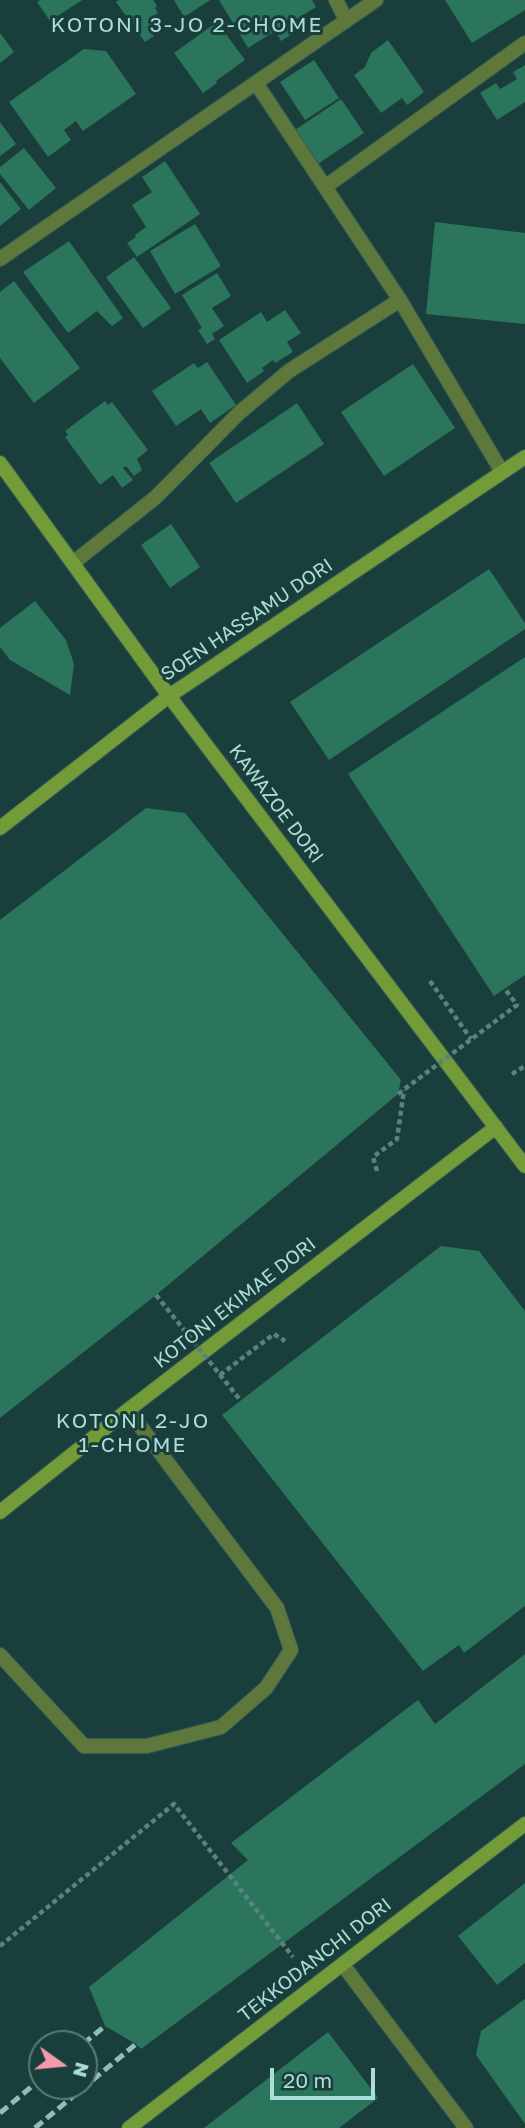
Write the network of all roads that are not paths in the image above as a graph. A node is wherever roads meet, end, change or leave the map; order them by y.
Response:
1 (335, 0) edge
2 (376, 0) edge
3 (346, 20) junction
4 (525, 43) edge
5 (256, 83) junction
6 (325, 187) junction
7 (0, 259) edge
8 (400, 300) junction
9 (525, 457) edge
10 (0, 463) edge
11 (502, 472) junction
12 (73, 563) junction
13 (169, 696) junction
14 (0, 828) edge
15 (496, 1127) junction
16 (525, 1166) edge
17 (128, 1410) junction
18 (0, 1512) edge
19 (0, 1655) edge
20 (525, 1824) edge
21 (343, 1965) junction
22 (129, 2128) edge
23 (466, 2128) edge

1 - 3 street
2 - 3 street
3 - 5 street
4 - 6 street
5 - 6 street
5 - 7 street
6 - 8 street
8 - 11 street
8 - 12 street
9 - 11 street, SOEN HASSAMU DORI
10 - 12 street, KAWAZOE DORI
11 - 13 street, SOEN HASSAMU DORI
12 - 13 street, KAWAZOE DORI
13 - 14 street, SOEN HASSAMU DORI
13 - 15 street, KAWAZOE DORI
15 - 16 street, KAWAZOE DORI
15 - 17 street, KOTONI EKIMAE DORI
17 - 18 street, KOTONI EKIMAE DORI
17 - 19 street
20 - 21 street, TEKKODANCHI DORI
21 - 22 street, TEKKODANCHI DORI
21 - 23 street

